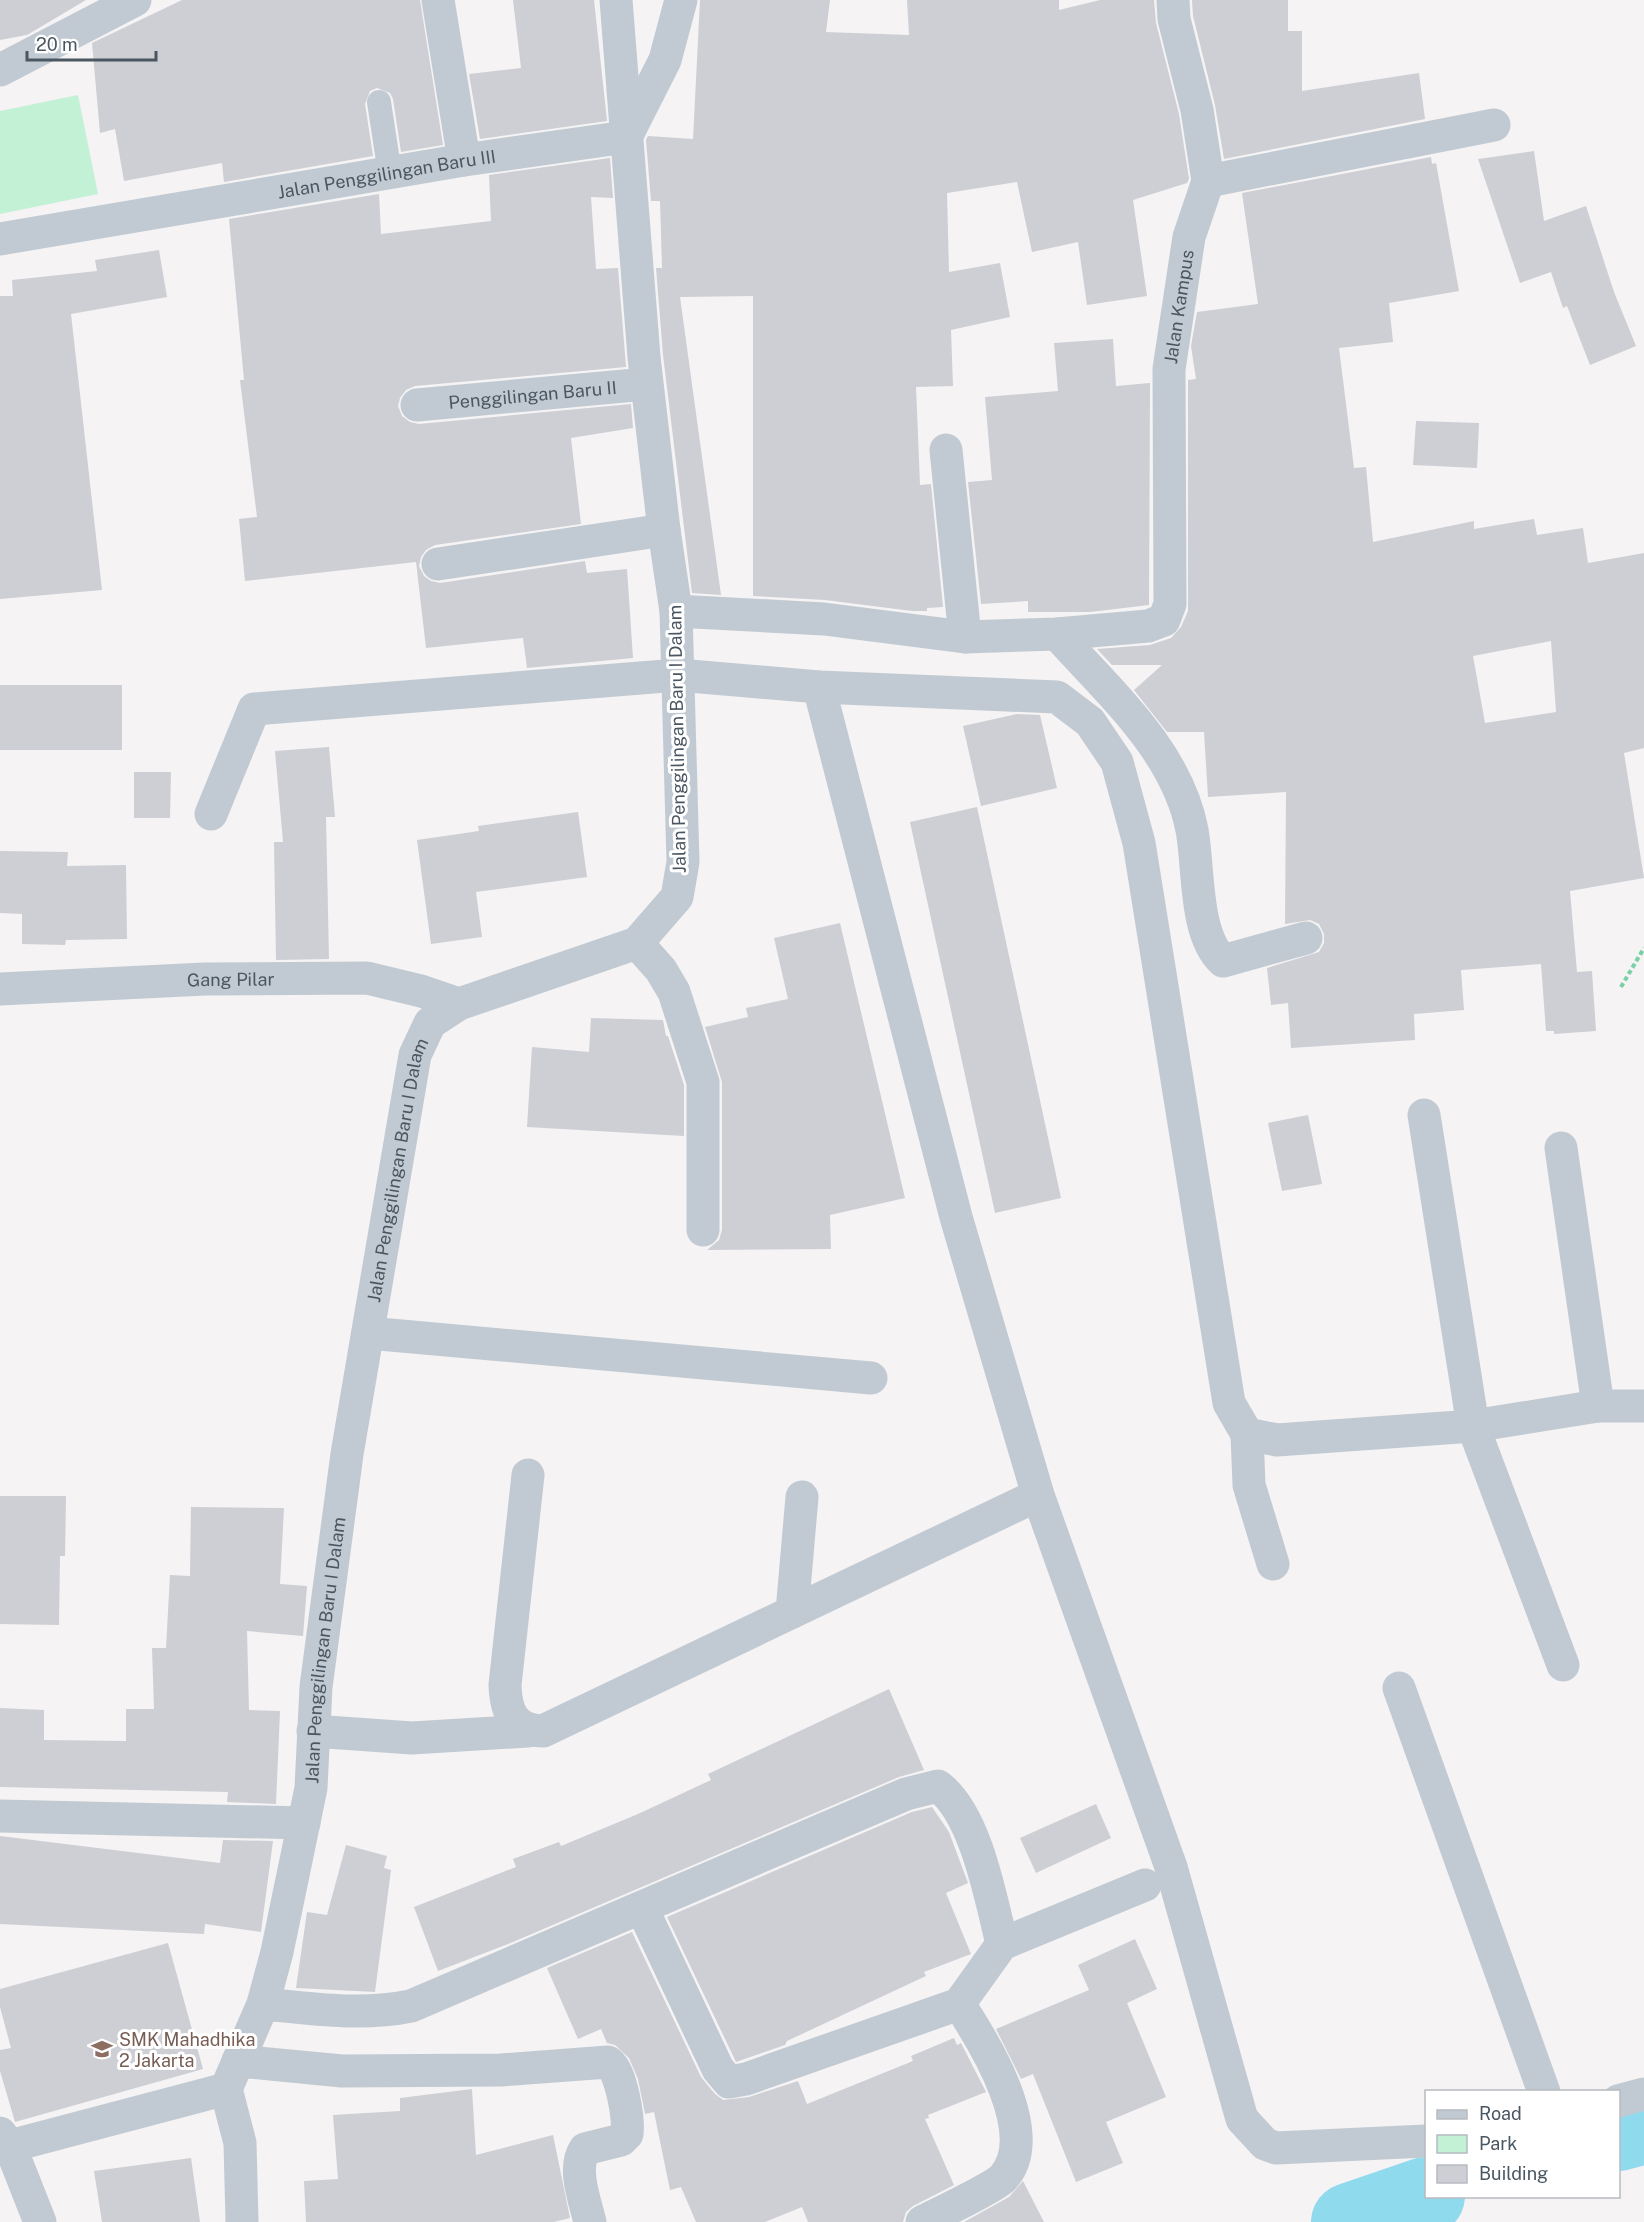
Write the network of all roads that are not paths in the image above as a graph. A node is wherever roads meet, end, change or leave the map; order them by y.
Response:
1 (135, 0) edge
2 (438, 0) edge
3 (616, 0) edge
4 (681, 0) edge
5 (1173, 0) edge
6 (0, 70) edge
7 (379, 102) dead end
8 (1494, 125) dead end
9 (626, 137) junction
10 (464, 160) junction
11 (390, 174) junction
12 (1208, 180) junction
13 (0, 239) edge
14 (646, 384) junction
15 (417, 405) dead end
16 (946, 450) dead end
17 (664, 530) junction
18 (438, 564) dead end
19 (676, 611) junction
20 (1057, 634) junction
21 (965, 637) junction
22 (678, 675) junction
23 (819, 687) junction
24 (211, 814) dead end
25 (1306, 938) dead end
26 (637, 943) junction
27 (0, 989) edge
28 (459, 1004) junction
29 (1424, 1115) dead end
30 (1561, 1148) dead end
31 (703, 1230) dead end
32 (368, 1333) junction
33 (872, 1378) dead end
34 (1598, 1406) junction
35 (1644, 1406) edge
36 (1473, 1426) junction
37 (1247, 1434) junction
38 (528, 1475) dead end
39 (1038, 1496) junction
40 (802, 1497) dead end
41 (1273, 1564) dead end
42 (792, 1612) junction
43 (1563, 1665) dead end
44 (1399, 1688) dead end
45 (313, 1731) junction
46 (528, 1731) junction
47 (0, 1816) edge
48 (304, 1824) junction
49 (1145, 1885) dead end
50 (642, 1908) junction
51 (1002, 1944) junction
52 (263, 2004) junction
53 (959, 2004) junction
54 (232, 2075) junction
55 (1544, 2090) edge
56 (1644, 2094) edge
57 (1620, 2101) edge
58 (5, 2139) edge
59 (1425, 2141) edge
60 (40, 2222) edge
61 (242, 2222) edge
62 (590, 2222) edge
63 (922, 2222) edge

1 - 6 street
2 - 10 street
3 - 9 street, Jalan Penggilingan Baru I Dalam
4 - 9 street
5 - 12 street, Jalan Kampus
7 - 11 lane
8 - 12 street
9 - 10 street, Jalan Penggilingan Baru III
9 - 14 street, Jalan Penggilingan Baru I Dalam
10 - 11 street, Jalan Penggilingan Baru III
11 - 13 street, Jalan Penggilingan Baru III
12 - 20 street, Jalan Kampus
14 - 15 street, Penggilingan Baru II
14 - 17 street, Jalan Penggilingan Baru I Dalam
16 - 21 street
17 - 18 street
17 - 19 street, Jalan Penggilingan Baru I Dalam
19 - 21 street
19 - 22 street, Jalan Penggilingan Baru I Dalam
20 - 21 street
20 - 25 street
22 - 23 street
22 - 24 street
22 - 26 street, Jalan Penggilingan Baru I Dalam
23 - 37 street
23 - 39 street
26 - 28 street, Jalan Penggilingan Baru I Dalam
26 - 31 street
27 - 28 street, Gang Pilar
28 - 32 street, Jalan Penggilingan Baru I Dalam
29 - 36 street
30 - 34 street
32 - 33 street
32 - 45 street, Jalan Penggilingan Baru I Dalam
34 - 35 street
34 - 36 street
36 - 37 street
36 - 43 street
37 - 41 street
38 - 46 street
39 - 42 street
39 - 59 street
40 - 42 street
42 - 46 street
44 - 55 street
45 - 46 street
45 - 48 street, Jalan Penggilingan Baru I Dalam
47 - 48 street
48 - 52 street, Jalan Penggilingan Baru I Dalam
49 - 51 street
50 - 51 street
50 - 52 street
50 - 53 street
51 - 53 street
52 - 54 street, Jalan Penggilingan Baru I Dalam
53 - 63 street
54 - 58 street
54 - 61 street
54 - 62 street
56 - 57 street
58 - 60 street

